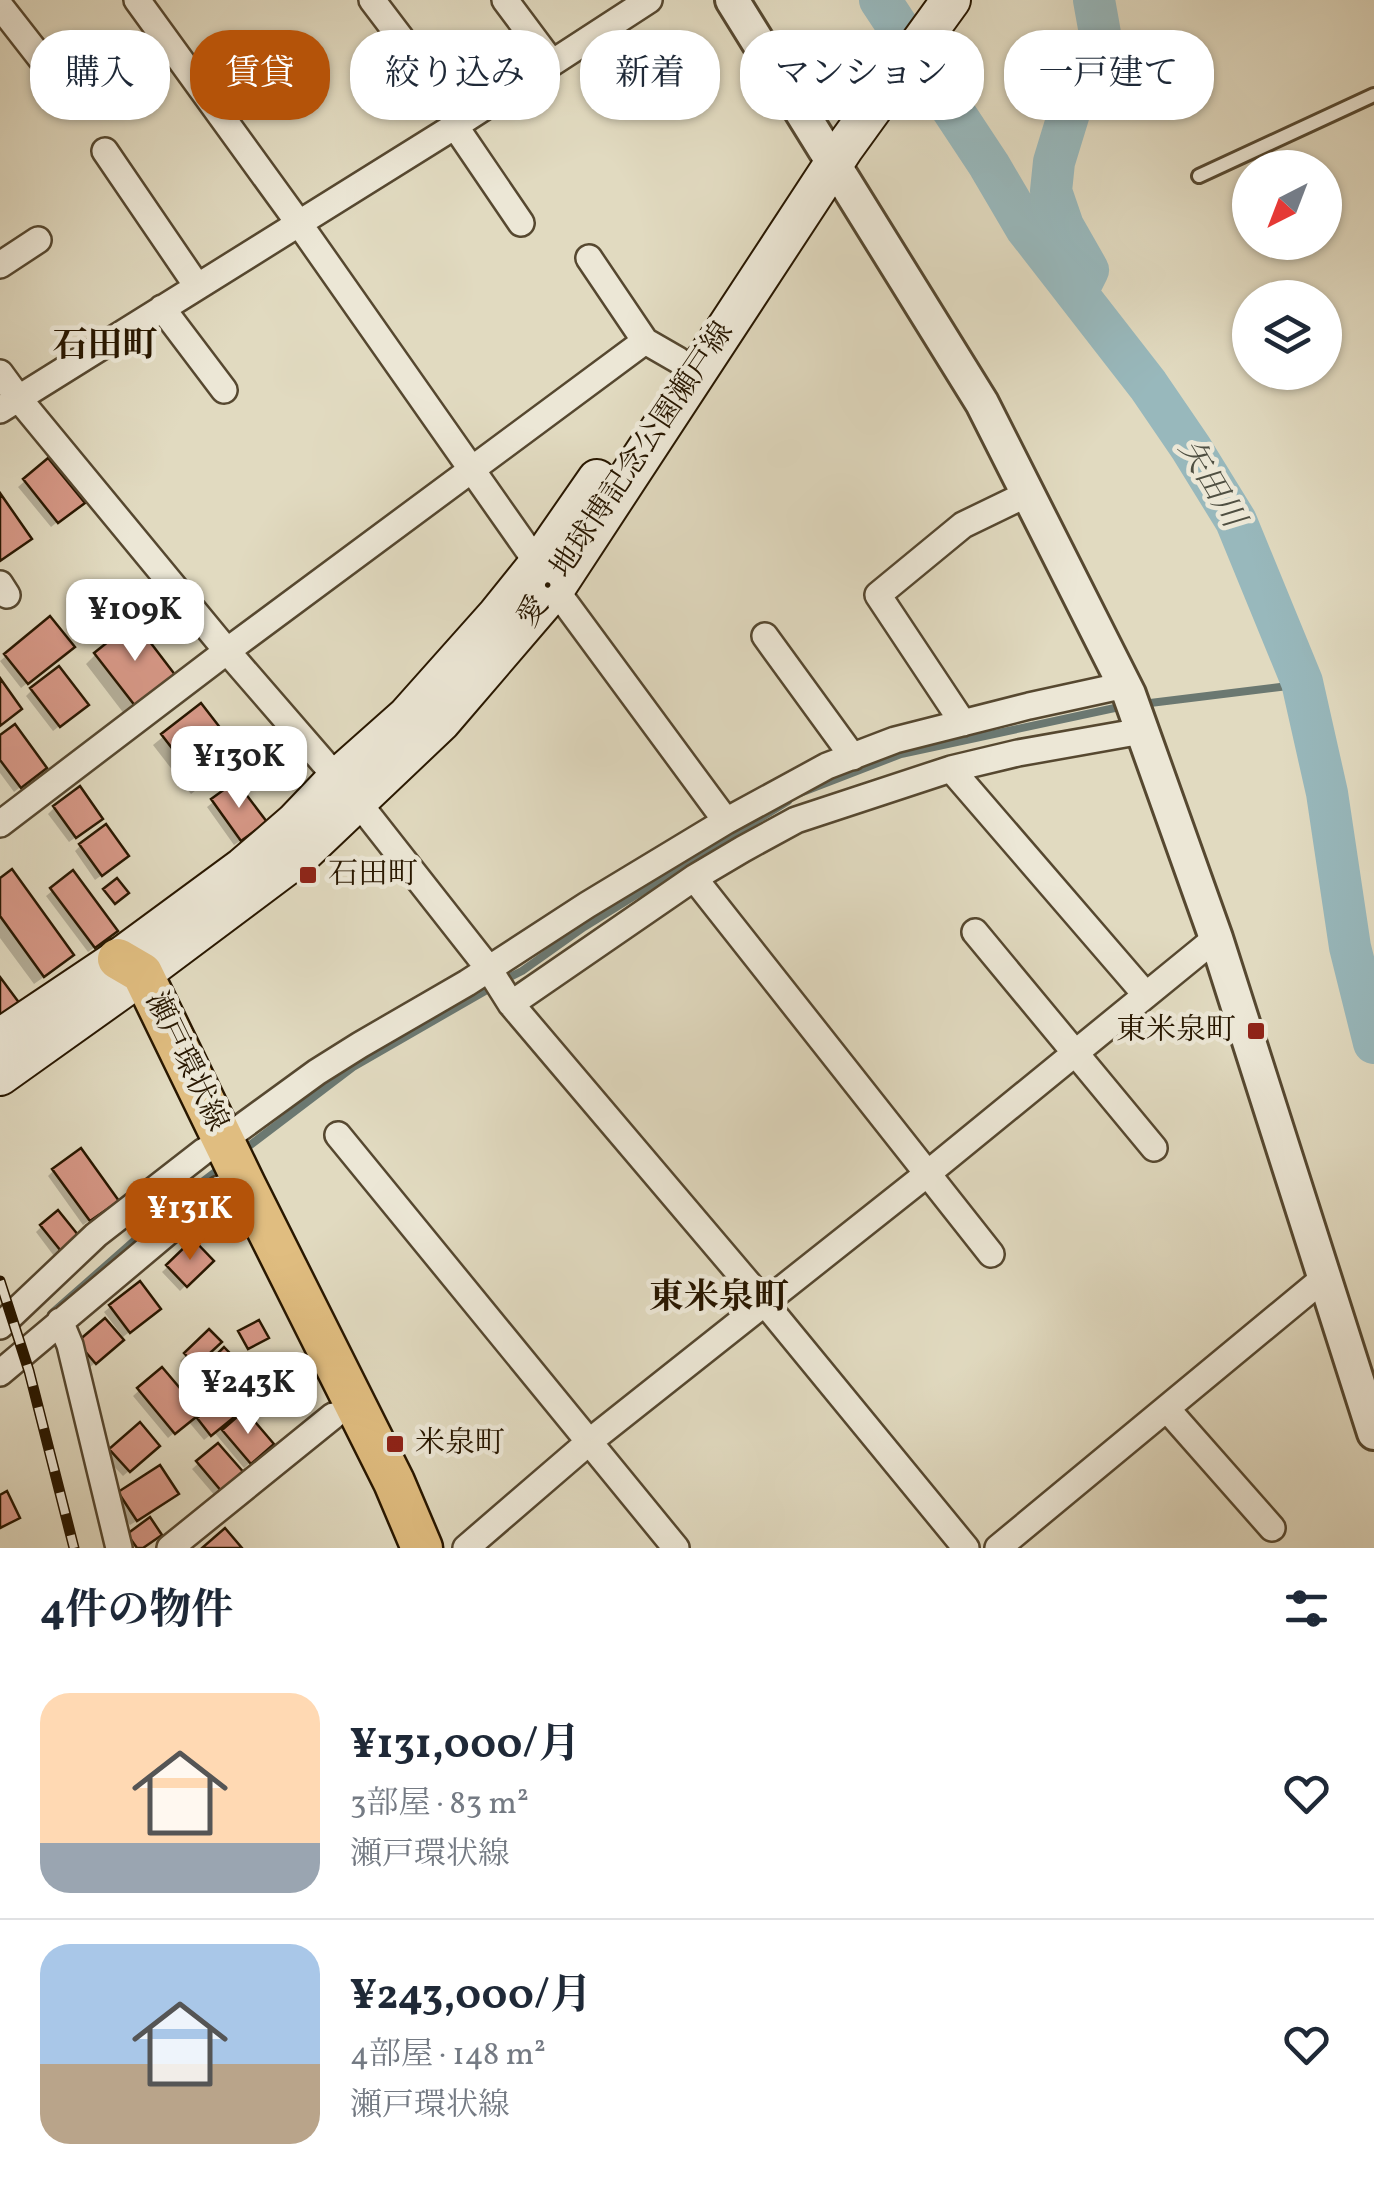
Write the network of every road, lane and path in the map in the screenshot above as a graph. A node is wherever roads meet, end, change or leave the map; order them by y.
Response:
1 (138, 0) edge
2 (372, 0) edge
3 (505, 0) edge
4 (648, 0) edge
5 (732, 0) edge
6 (919, 0) edge
7 (951, 0) edge
8 (0, 6) edge
9 (527, 30) edge
10 (30, 44) edge
11 (560, 58) edge
12 (1374, 95) edge
13 (464, 120) edge
14 (459, 123) junction
15 (831, 145) junction
16 (105, 151) dead end
17 (1199, 176) dead end
18 (298, 222) junction
19 (521, 223) dead end
20 (38, 240) dead end
21 (588, 259) dead end
22 (0, 265) edge
23 (196, 286) junction
24 (162, 308) junction
25 (645, 341) junction
26 (678, 360) junction
27 (0, 372) edge
28 (224, 390) dead end
29 (9, 404) edge
30 (472, 470) junction
31 (1028, 493) junction
32 (546, 576) junction
33 (765, 636) dead end
34 (227, 651) junction
35 (1133, 706) junction
36 (963, 723) junction
37 (853, 757) junction
38 (951, 768) junction
39 (346, 790) junction
40 (726, 821) junction
41 (0, 824) edge
42 (694, 878) junction
43 (975, 932) dead end
44 (1216, 938) junction
45 (489, 969) junction
46 (128, 974) junction
47 (1146, 995) junction
48 (511, 1004) junction
49 (0, 1038) edge
50 (1075, 1052) junction
51 (0, 1076) edge
52 (338, 1135) dead end
53 (215, 1145) junction
54 (1154, 1148) dead end
55 (928, 1174) junction
56 (219, 1189) junction
57 (990, 1254) dead end
58 (1324, 1278) junction
59 (764, 1302) junction
60 (60, 1321) junction
61 (0, 1326) edge
62 (0, 1373) edge
63 (1167, 1409) junction
64 (333, 1416) junction
65 (1374, 1433) edge
66 (588, 1442) junction
67 (1272, 1528) dead end
68 (119, 1548) edge
69 (170, 1548) edge
70 (393, 1548) edge
71 (422, 1548) edge
72 (466, 1548) edge
73 (676, 1548) edge
74 (966, 1548) edge
75 (998, 1548) edge

1 - 18 street
2 - 14 street
3 - 9 street
4 - 11 street
5 - 15 street
6 - 15 main road, 愛・地球博記念公園瀬戸線
7 - 15 main road, 愛・地球博記念公園瀬戸線
8 - 10 street
12 - 17 lane
13 - 14 street
14 - 18 street
14 - 19 street
15 - 26 main road, 愛・地球博記念公園瀬戸線
15 - 31 street
15 - 32 main road, 愛・地球博記念公園瀬戸線
16 - 23 street
18 - 23 street
18 - 30 street
20 - 22 street
21 - 25 street
23 - 24 street
24 - 28 street
24 - 29 street
25 - 26 street
25 - 30 street
26 - 32 main road, 愛・地球博記念公園瀬戸線
27 - 29 street
29 - 34 street
30 - 32 street
30 - 34 street
31 - 35 street
31 - 36 street
32 - 39 main road, 愛・地球博記念公園瀬戸線
32 - 40 street
33 - 37 street
34 - 39 street
34 - 41 street
35 - 36 street
35 - 38 street
35 - 44 street
36 - 37 street
37 - 40 street
38 - 42 street
38 - 47 street
39 - 45 street
39 - 46 main road, 愛・地球博記念公園瀬戸線
40 - 45 street
42 - 48 street
42 - 55 street
43 - 50 street
44 - 47 street
44 - 58 street
45 - 48 street
45 - 53 street
46 - 49 main road, 愛・地球博記念公園瀬戸線
46 - 51 main road, 愛・地球博記念公園瀬戸線
46 - 53 main road, 瀬戸環状線
47 - 50 street
48 - 59 street
50 - 54 street
50 - 55 street
52 - 66 street
53 - 56 main road, 瀬戸環状線
53 - 61 street
53 - 71 main road, 瀬戸環状線
55 - 57 street
55 - 59 street
56 - 60 street
56 - 64 main road, 瀬戸環状線
58 - 63 street
58 - 65 street
59 - 66 street
59 - 74 street
60 - 62 street
60 - 68 street
63 - 67 street
63 - 75 street
64 - 69 street
64 - 70 main road, 瀬戸環状線
66 - 72 street
66 - 73 street

